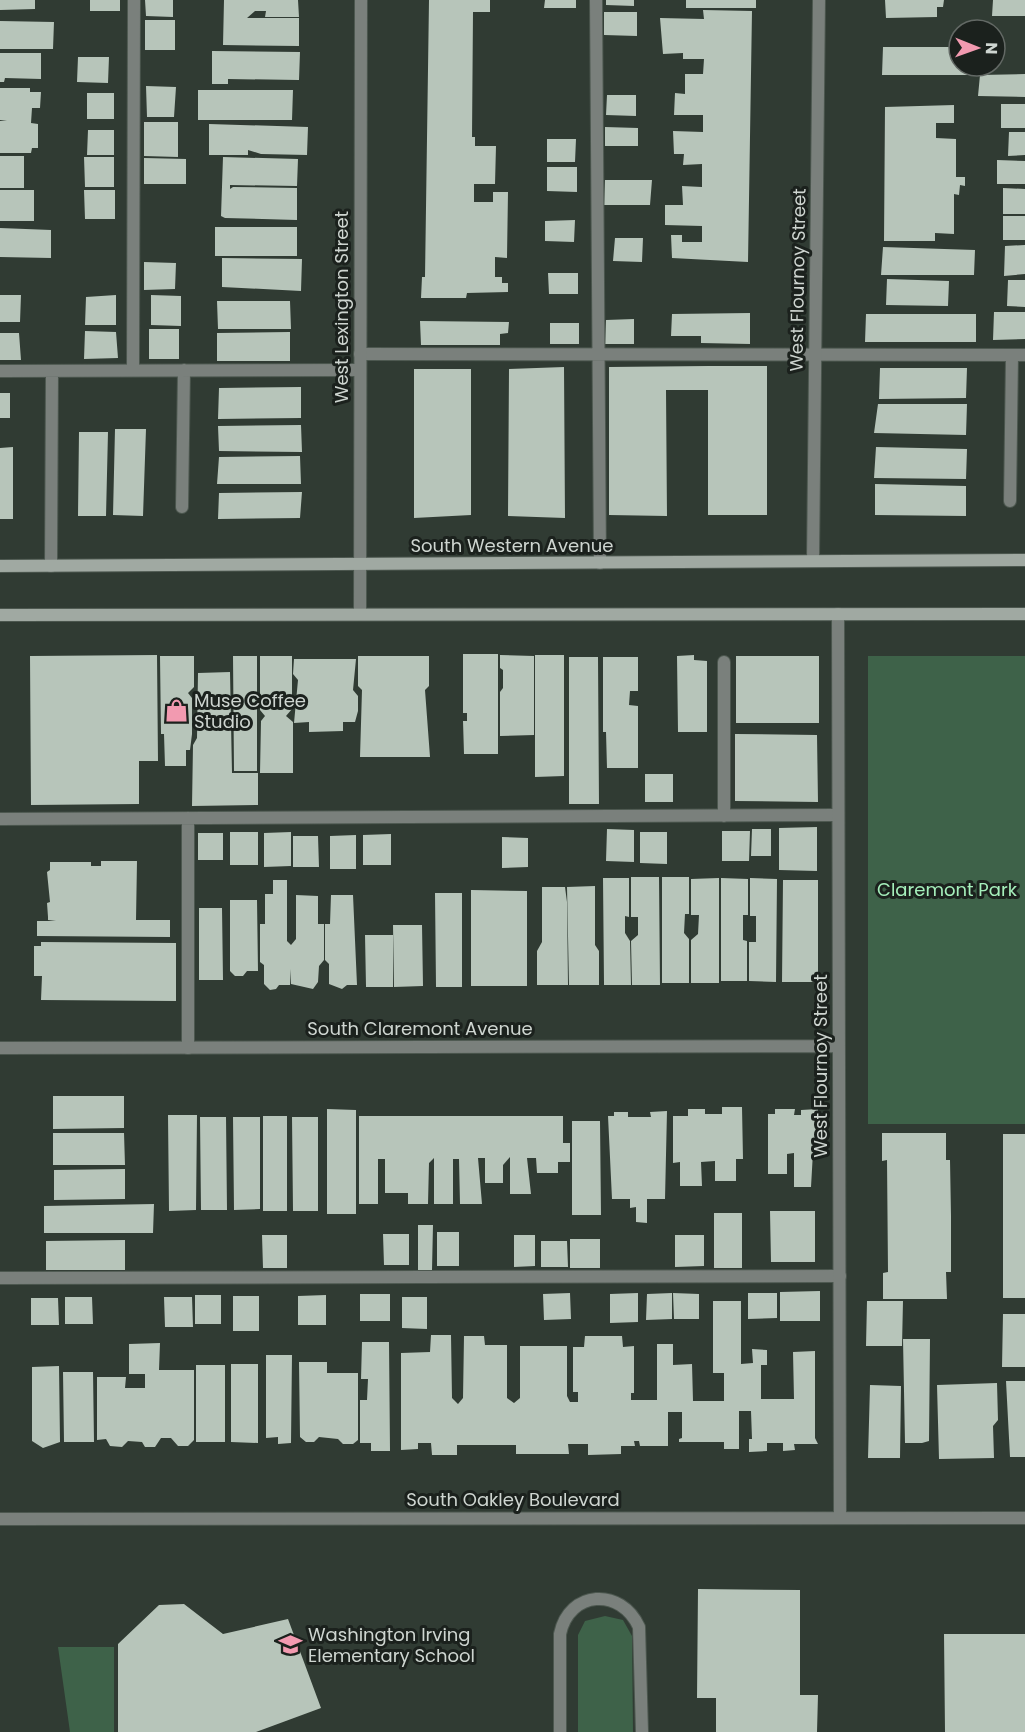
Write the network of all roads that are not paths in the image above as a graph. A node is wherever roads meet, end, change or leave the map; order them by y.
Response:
1 (134, 0) edge
2 (361, 0) edge
3 (596, 0) edge
4 (819, 0) edge
5 (360, 354) junction
6 (598, 354) junction
7 (815, 355) junction
8 (1012, 355) junction
9 (1025, 355) edge
10 (360, 369) junction
11 (134, 370) junction
12 (184, 370) junction
13 (0, 371) edge
14 (52, 371) junction
15 (1010, 501) dead end
16 (182, 507) dead end
17 (1025, 560) edge
18 (813, 561) junction
19 (600, 563) junction
20 (360, 565) junction
21 (0, 566) edge
22 (51, 566) junction
23 (360, 614) junction
24 (838, 614) junction
25 (1025, 614) edge
26 (0, 615) edge
27 (724, 662) dead end
28 (838, 815) junction
29 (724, 816) junction
30 (188, 818) junction
31 (0, 819) edge
32 (839, 1046) junction
33 (0, 1048) edge
34 (188, 1048) junction
35 (840, 1276) junction
36 (0, 1278) edge
37 (840, 1518) junction
38 (1025, 1518) edge
39 (0, 1519) edge
40 (560, 1732) edge
41 (642, 1732) edge

1 - 11 street
2 - 5 street, West Lexington Street
3 - 6 street
4 - 7 street, West Flournoy Street
5 - 6 street
5 - 10 street, West Lexington Street
6 - 7 street
6 - 19 street
7 - 8 street
7 - 18 street, West Flournoy Street
8 - 9 street
8 - 15 street
10 - 12 street
10 - 20 street, West Lexington Street
11 - 12 street
11 - 14 street
12 - 16 street
13 - 14 street
14 - 22 street
17 - 18 main road, South Western Avenue
18 - 19 main road, South Western Avenue
19 - 20 main road, South Western Avenue
20 - 22 main road, South Western Avenue
20 - 23 street, West Lexington Street
21 - 22 main road, South Western Avenue
23 - 24 main road
23 - 26 main road
24 - 25 main road
24 - 28 street, West Flournoy Street
27 - 29 street
28 - 29 street
28 - 32 street, West Flournoy Street
29 - 30 street
30 - 31 street
30 - 34 street
32 - 34 street, South Claremont Avenue
32 - 35 street, West Flournoy Street
33 - 34 street, South Claremont Avenue
35 - 36 street
35 - 37 street, West Flournoy Street
37 - 38 street, South Oakley Boulevard
37 - 39 street, South Oakley Boulevard
40 - 41 street

